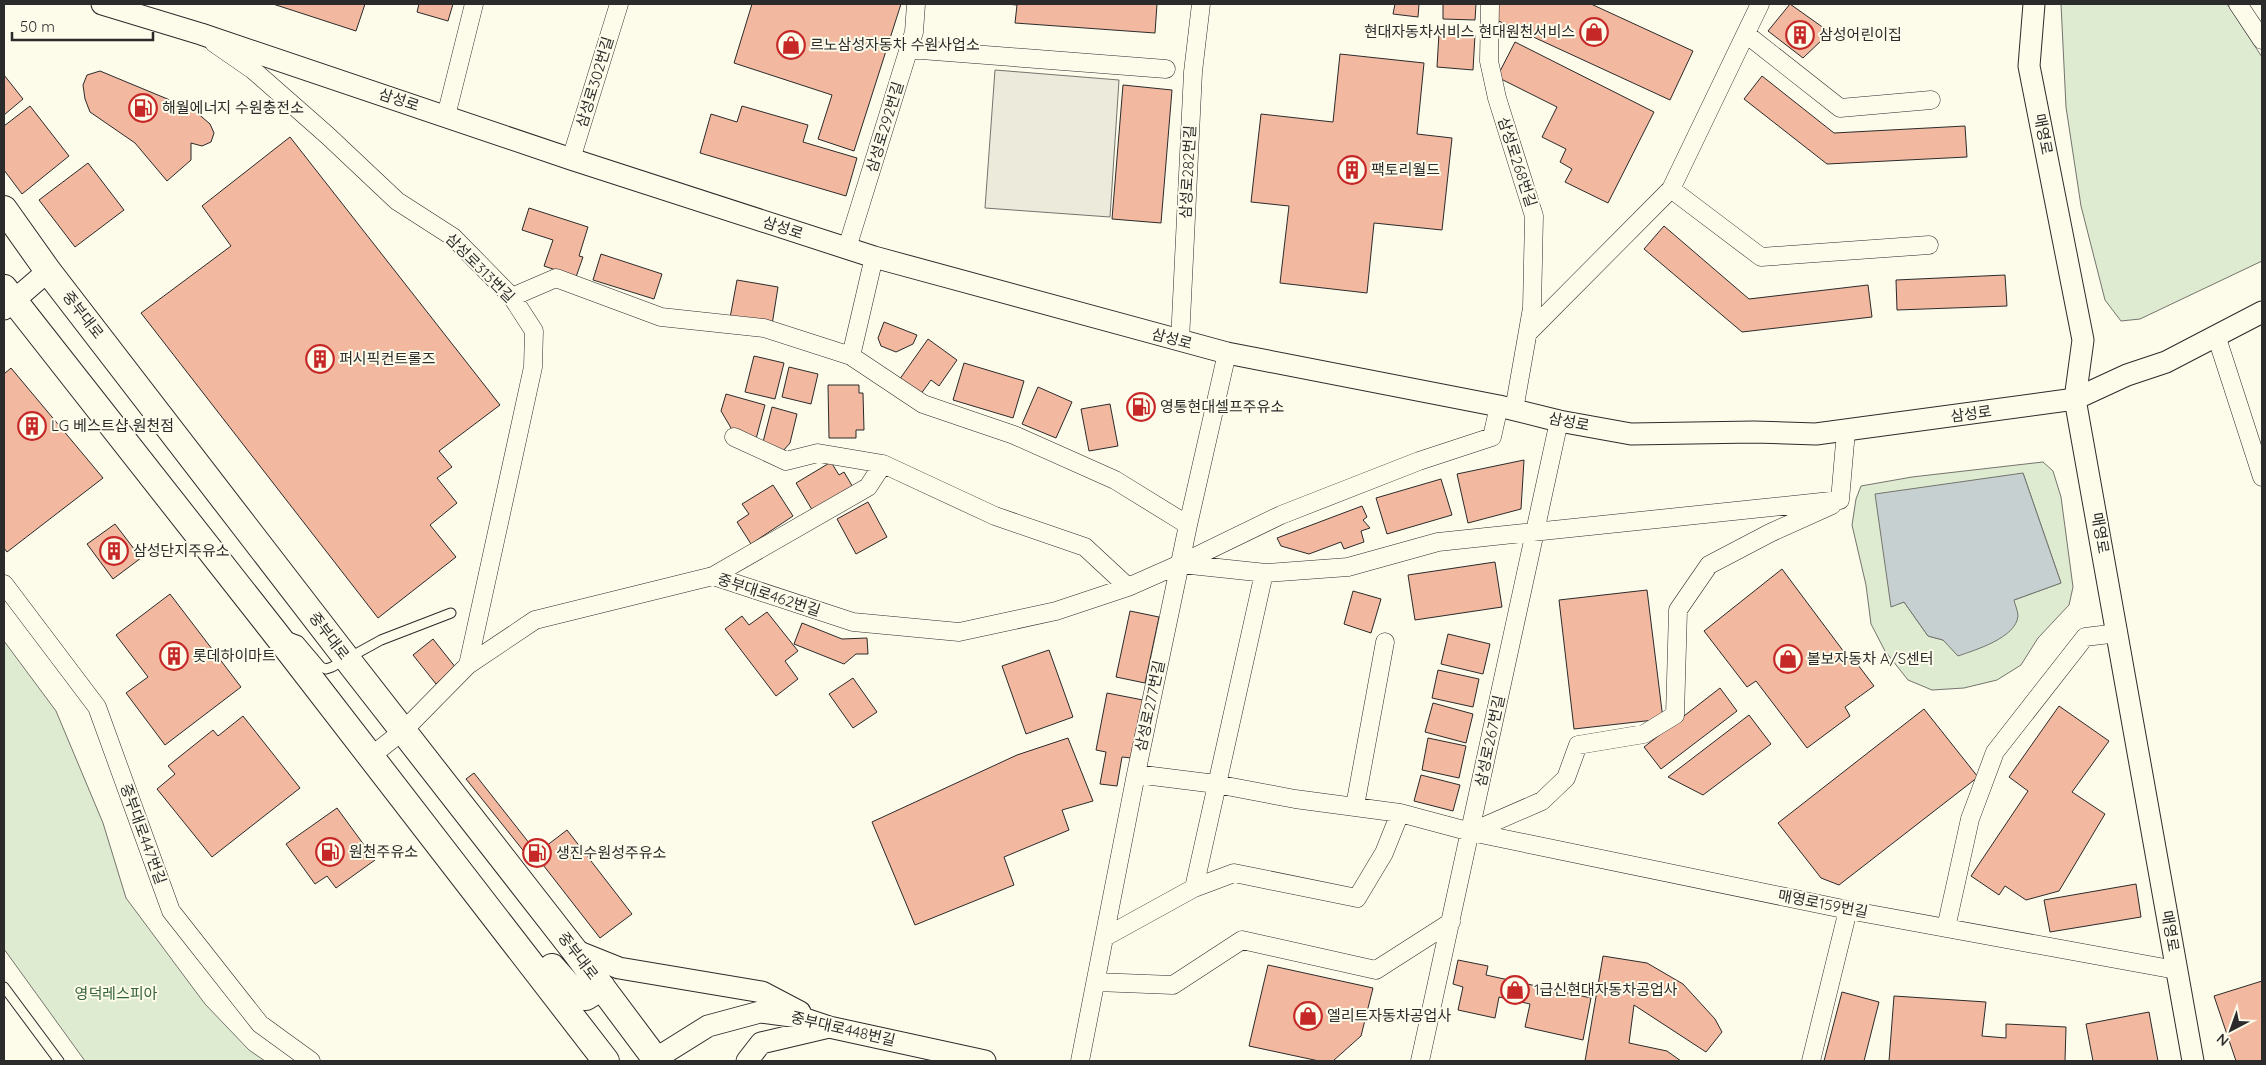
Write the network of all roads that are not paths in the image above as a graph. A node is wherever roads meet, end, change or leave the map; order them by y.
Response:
1 (102, 4) edge
2 (474, 4) edge
3 (619, 4) edge
4 (916, 4) edge
5 (1201, 4) edge
6 (1490, 4) edge
7 (1760, 4) edge
8 (2034, 4) edge
9 (2238, 4) edge
10 (145, 10) edge
11 (201, 34) junction
12 (1746, 34) junction
13 (2262, 40) edge
14 (908, 49) junction
15 (1166, 69) dead end
16 (1931, 100) dead end
17 (446, 116) junction
18 (571, 159) junction
19 (1670, 188) junction
20 (4, 209) edge
21 (1929, 245) dead end
22 (847, 248) junction
23 (874, 257) junction
24 (48, 270) junction
25 (512, 297) junction
26 (7, 299) edge
27 (2262, 312) edge
28 (1528, 333) junction
29 (2216, 335) junction
30 (1180, 341) junction
31 (1227, 353) junction
32 (851, 356) junction
33 (2075, 399) junction
34 (1507, 408) junction
35 (1559, 421) junction
36 (1846, 431) junction
37 (734, 437) dead end
38 (883, 464) junction
39 (2262, 477) edge
40 (1840, 500) junction
41 (1188, 525) junction
42 (1537, 530) junction
43 (1180, 564) junction
44 (1264, 572) junction
45 (713, 576) junction
46 (4, 584) edge
47 (1128, 587) junction
48 (451, 613) dead end
49 (2118, 633) junction
50 (276, 634) junction
51 (1385, 642) dead end
52 (347, 660) junction
53 (468, 665) junction
54 (402, 731) junction
55 (371, 756) junction
56 (1136, 774) junction
57 (1216, 784) junction
58 (1355, 806) junction
59 (1400, 813) junction
60 (1470, 832) junction
61 (1194, 888) junction
62 (1848, 910) junction
63 (491, 912) junction
64 (1451, 922) junction
65 (1946, 928) junction
66 (1105, 937) junction
67 (574, 950) junction
68 (2176, 970) junction
69 (1096, 982) junction
70 (4, 987) edge
71 (602, 987) junction
72 (829, 1027) junction
73 (600, 1057) edge
74 (655, 1060) edge
75 (59, 1061) edge
76 (311, 1061) edge
77 (746, 1061) edge
78 (985, 1061) edge
79 (1080, 1061) edge
80 (1420, 1061) edge
81 (1811, 1061) edge
82 (2193, 1061) edge

1 - 10 street, 삼성로
2 - 17 street
3 - 18 street, 삼성로302번길
4 - 14 street, 삼성로292번길
5 - 30 street, 삼성로282번길
6 - 28 street, 삼성로268번길
7 - 12 street
8 - 33 street, 매영로
9 - 13 street
10 - 11 street, 삼성로
11 - 17 street, 삼성로
11 - 25 street, 삼성로313번길
12 - 16 street
12 - 19 street
14 - 15 street
14 - 22 street, 삼성로292번길
17 - 18 street, 삼성로
18 - 22 street, 삼성로
19 - 21 street
19 - 28 street
20 - 24 main road, 중부대로
22 - 23 street, 삼성로
23 - 30 street, 삼성로
23 - 32 street
24 - 26 street
24 - 52 main road, 중부대로
25 - 32 street
25 - 53 street, 삼성로313번길
26 - 50 main road
27 - 29 street, 삼성로
28 - 34 street, 삼성로268번길
29 - 33 street, 삼성로
29 - 39 street
30 - 31 street, 삼성로
31 - 34 street, 삼성로
31 - 41 street, 삼성로277번길
32 - 41 street
33 - 36 street, 삼성로
33 - 49 street, 매영로
34 - 35 street, 삼성로
34 - 43 street, 삼성로268번길
35 - 36 street, 삼성로
35 - 42 street, 삼성로267번길
36 - 40 street
37 - 38 street
38 - 45 street
38 - 47 street
40 - 42 street
40 - 60 street
41 - 43 street, 삼성로277번길
42 - 44 street
42 - 60 street, 삼성로267번길
43 - 44 street
43 - 47 street, 중부대로462번길
43 - 56 street, 삼성로277번길
44 - 57 street
45 - 47 street, 중부대로462번길
45 - 53 street, 중부대로462번길
46 - 76 street, 중부대로447번길
48 - 52 lane
49 - 65 street
49 - 68 street, 매영로
50 - 52 lane
50 - 55 main road
51 - 58 street
52 - 54 main road, 중부대로
53 - 54 street, 중부대로462번길
54 - 55 street, 중부대로462번길
54 - 67 main road, 중부대로
55 - 63 main road
56 - 57 street, 매영로159번길
56 - 66 street, 삼성로277번길
57 - 58 street, 매영로159번길
57 - 61 street
58 - 59 street, 매영로159번길
59 - 60 street, 매영로159번길
59 - 61 street
60 - 62 street, 매영로159번길
60 - 64 street, 삼성로267번길
61 - 66 street
62 - 65 street, 매영로159번길
62 - 81 street
63 - 71 main road
63 - 73 main road
64 - 69 street
64 - 80 street, 삼성로267번길
65 - 68 street, 매영로159번길
66 - 69 street, 삼성로277번길
67 - 71 main road, 중부대로
67 - 72 street
68 - 82 street, 매영로
69 - 79 street, 삼성로277번길
70 - 75 lane
71 - 74 main road, 중부대로
72 - 74 street, 중부대로448번길
72 - 77 street
72 - 78 street, 중부대로448번길

